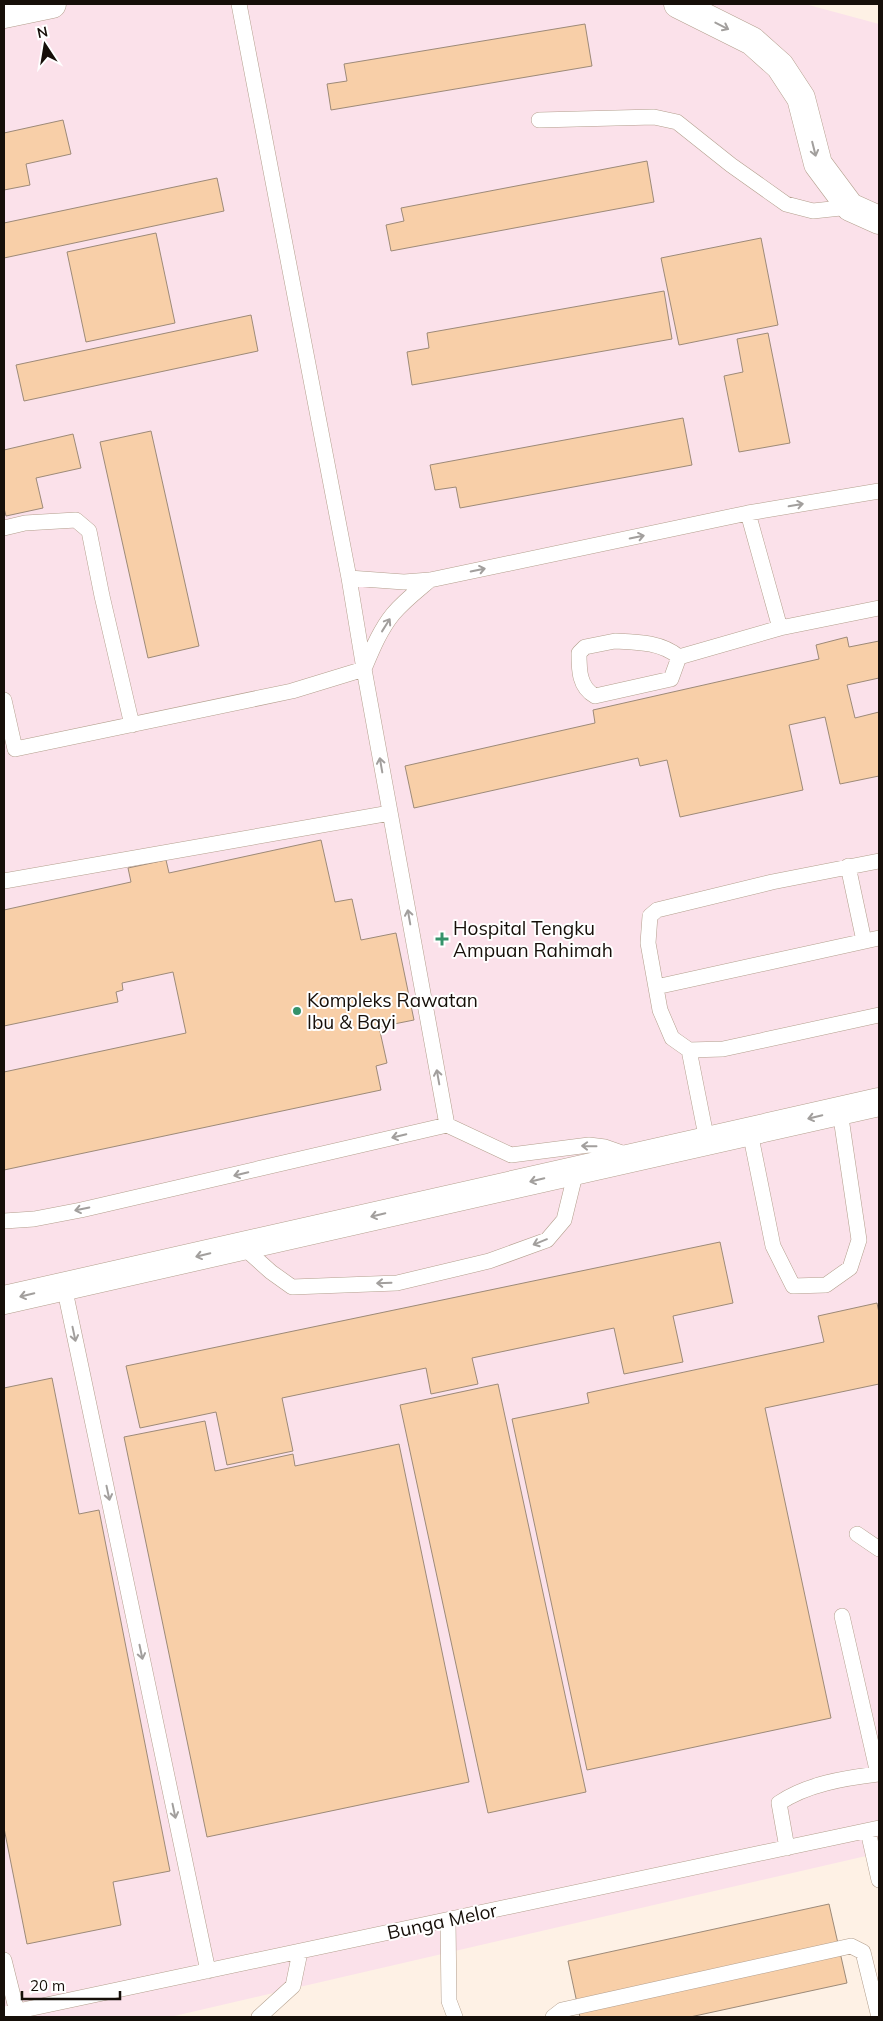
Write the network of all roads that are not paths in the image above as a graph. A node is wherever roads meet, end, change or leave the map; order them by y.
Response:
1 (52, 4) edge
2 (239, 4) edge
3 (678, 4) edge
4 (4, 14) edge
5 (539, 120) dead end
6 (850, 207) junction
7 (879, 220) edge
8 (879, 491) edge
9 (748, 514) junction
10 (4, 528) edge
11 (349, 578) junction
12 (430, 580) junction
13 (879, 608) edge
14 (780, 628) junction
15 (679, 656) junction
16 (364, 669) junction
17 (4, 700) edge
18 (132, 725) junction
19 (390, 812) junction
20 (879, 861) edge
21 (848, 866) junction
22 (4, 881) edge
23 (872, 940) edge
24 (656, 987) junction
25 (879, 1015) edge
26 (689, 1050) junction
27 (879, 1102) edge
28 (840, 1111) junction
29 (447, 1125) junction
30 (750, 1132) junction
31 (706, 1141) junction
32 (636, 1158) junction
33 (576, 1171) junction
34 (4, 1221) edge
35 (242, 1246) junction
36 (64, 1286) junction
37 (4, 1300) edge
38 (857, 1534) dead end
39 (879, 1549) edge
40 (842, 1616) dead end
41 (878, 1776) edge
42 (874, 1830) edge
43 (787, 1848) junction
44 (879, 1880) edge
45 (448, 1920) junction
46 (300, 1952) junction
47 (4, 1960) edge
48 (208, 1971) junction
49 (10, 2013) edge
50 (259, 2017) edge
51 (455, 2017) edge
52 (554, 2017) edge
53 (879, 2017) edge

1 - 4 street
2 - 11 lane
3 -> 6 street
5 - 6 lane
6 - 7 street
9 -> 8 lane
12 -> 9 lane
9 - 14 lane
10 - 18 lane
11 - 12 lane
11 - 16 lane
16 -> 12 lane
13 - 14 lane
14 - 15 lane
15 - 15 lane
16 - 18 lane
19 -> 16 lane
17 - 18 lane
19 - 22 lane
29 -> 19 lane
20 - 21 lane
21 - 23 lane
21 - 24 lane
23 - 24 lane
24 - 26 lane
25 - 26 lane
26 - 31 lane
27 - 28 street
28 -> 30 street
28 - 30 lane
32 -> 29 lane
29 -> 34 lane
30 - 31 street
31 - 32 street
32 - 33 street
33 -> 35 street
33 -> 35 lane
35 -> 36 street
36 -> 37 street
36 -> 48 lane
38 - 39 lane
40 - 41 lane
41 - 43 lane
42 - 43 lane, Bunga Melor
42 - 44 lane
43 - 45 lane, Bunga Melor
45 - 46 lane, Bunga Melor
45 - 51 lane
46 - 48 lane, Bunga Melor
46 - 50 lane
47 - 49 lane
48 - 49 lane, Bunga Melor
52 - 53 lane

